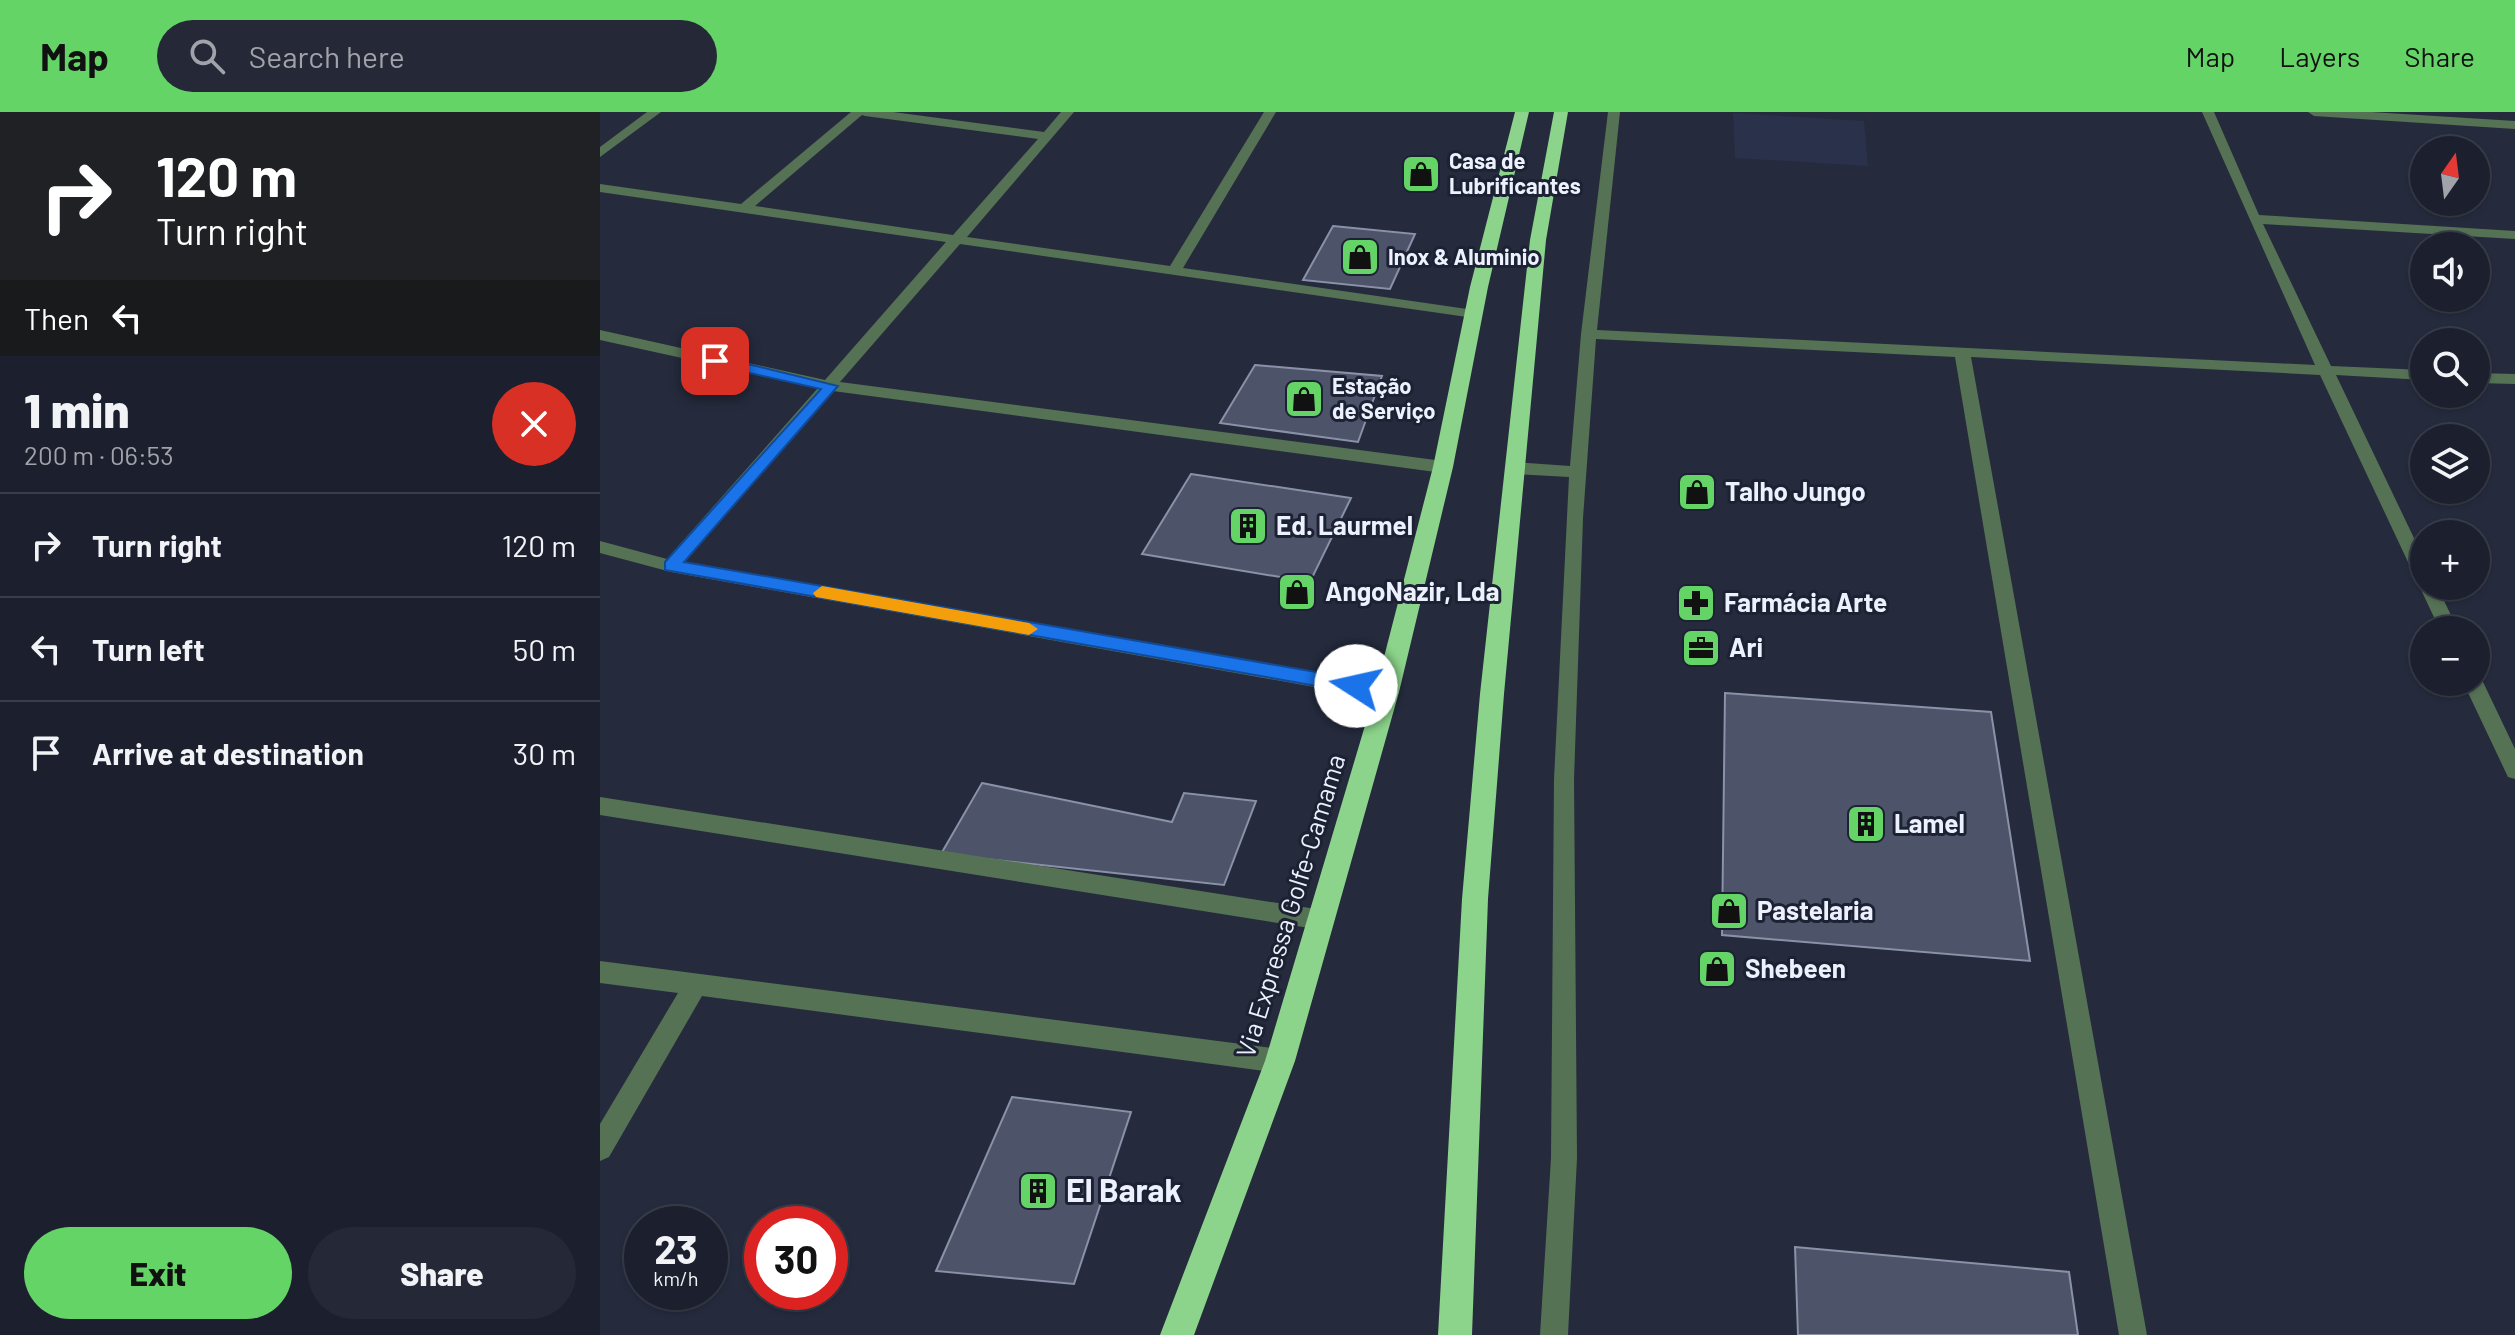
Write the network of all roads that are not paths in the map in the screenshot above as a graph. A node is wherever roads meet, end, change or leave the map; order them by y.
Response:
1 (655, 112) edge
2 (858, 112) edge
3 (865, 112) edge
4 (1068, 112) edge
5 (1270, 112) edge
6 (1522, 112) edge
7 (1561, 112) edge
8 (1614, 112) edge
9 (2208, 112) edge
10 (2314, 112) edge
11 (2515, 125) edge
12 (1045, 136) junction
13 (600, 153) edge
14 (600, 188) edge
15 (743, 210) junction
16 (2254, 219) junction
17 (2515, 235) edge
18 (955, 242) junction
19 (1175, 270) junction
20 (1474, 314) junction
21 (1589, 334) junction
22 (600, 335) edge
23 (1962, 352) junction
24 (2326, 370) junction
25 (2410, 374) edge
26 (2490, 378) edge
27 (2515, 379) edge
28 (831, 386) junction
29 (1443, 467) junction
30 (1514, 468) junction
31 (1578, 472) junction
32 (600, 547) edge
33 (2410, 548) edge
34 (671, 566) junction
35 (1387, 692) junction
36 (2480, 696) edge
37 (2515, 771) edge
38 (600, 806) edge
39 (1322, 920) junction
40 (600, 972) edge
41 (695, 986) junction
42 (1280, 1061) junction
43 (600, 1148) edge
44 (1177, 1335) edge
45 (1455, 1335) edge
46 (1554, 1335) edge
47 (2133, 1335) edge

1 - 13 street
2 - 15 street
3 - 12 street
4 - 12 street
5 - 19 street
6 - 20 highway, Via Expressa Golfe-Camama
7 - 30 highway
8 - 21 street
9 - 16 street
10 - 11 street
12 - 18 street
14 - 15 street
15 - 18 street
16 - 17 street
16 - 24 street
18 - 19 street
18 - 28 street
19 - 20 street
20 - 29 highway, Via Expressa Golfe-Camama
21 - 23 street
21 - 31 street
22 - 28 street
23 - 24 street
23 - 47 street
24 - 25 street
24 - 33 street
26 - 27 street
28 - 29 street
28 - 34 street
29 - 35 highway, Via Expressa Golfe-Camama
30 - 31 street
30 - 45 highway
31 - 46 street
32 - 34 street
34 - 35 street
35 - 39 highway, Via Expressa Golfe-Camama
36 - 37 street
38 - 39 street
39 - 42 highway, Via Expressa Golfe-Camama
40 - 41 street
41 - 42 street
41 - 43 street
42 - 44 highway, Via Expressa Golfe-Camama

